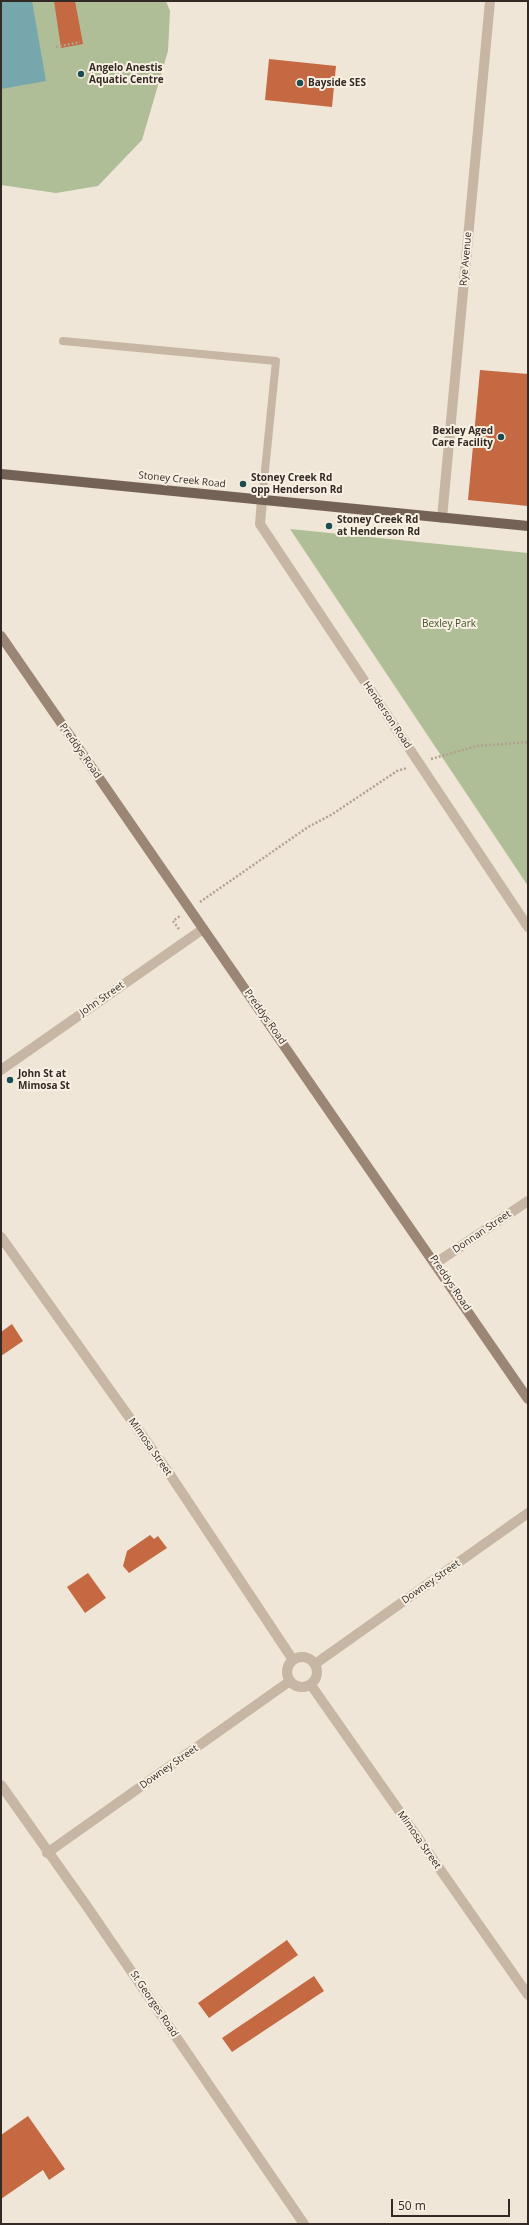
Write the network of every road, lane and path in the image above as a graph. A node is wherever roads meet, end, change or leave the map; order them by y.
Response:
1 (490, 1) edge
2 (80, 42) dead end
3 (56, 47) dead end
4 (63, 341) dead end
5 (1, 474) edge
6 (262, 500) junction
7 (442, 518) junction
8 (528, 526) edge
9 (1, 636) edge
10 (528, 742) edge
11 (436, 757) dead end
12 (397, 771) dead end
13 (208, 896) dead end
14 (173, 921) dead end
15 (528, 927) edge
16 (179, 929) dead end
17 (203, 929) junction
18 (1, 1070) edge
19 (528, 1202) edge
20 (1, 1237) edge
21 (436, 1263) junction
22 (528, 1399) edge
23 (528, 1513) edge
24 (293, 1660) junction
25 (315, 1664) junction
26 (290, 1681) junction
27 (311, 1685) junction
28 (1, 1786) edge
29 (47, 1853) junction
30 (528, 1995) edge
31 (304, 2224) edge

1 - 7 street, Rye Avenue
2 - 3 path
4 - 6 lane
5 - 6 main road, Stoney Creek Road
6 - 7 main road, Stoney Creek Road
6 - 15 street, Henderson Road
7 - 8 main road, Stoney Creek Road
9 - 17 main road, Preddys Road
10 - 11 path
12 - 13 path
14 - 16 path
17 - 18 street, John Street
17 - 21 main road, Preddys Road
19 - 21 street, Donnan Street
20 - 24 street, Mimosa Street
21 - 22 main road, Preddys Road
23 - 25 street, Downey Street
24 - 25 street
24 - 26 street
25 - 27 street
26 - 27 street
26 - 29 street, Downey Street
27 - 30 street, Mimosa Street
28 - 29 street, St Georges Road
29 - 31 street, St Georges Road

